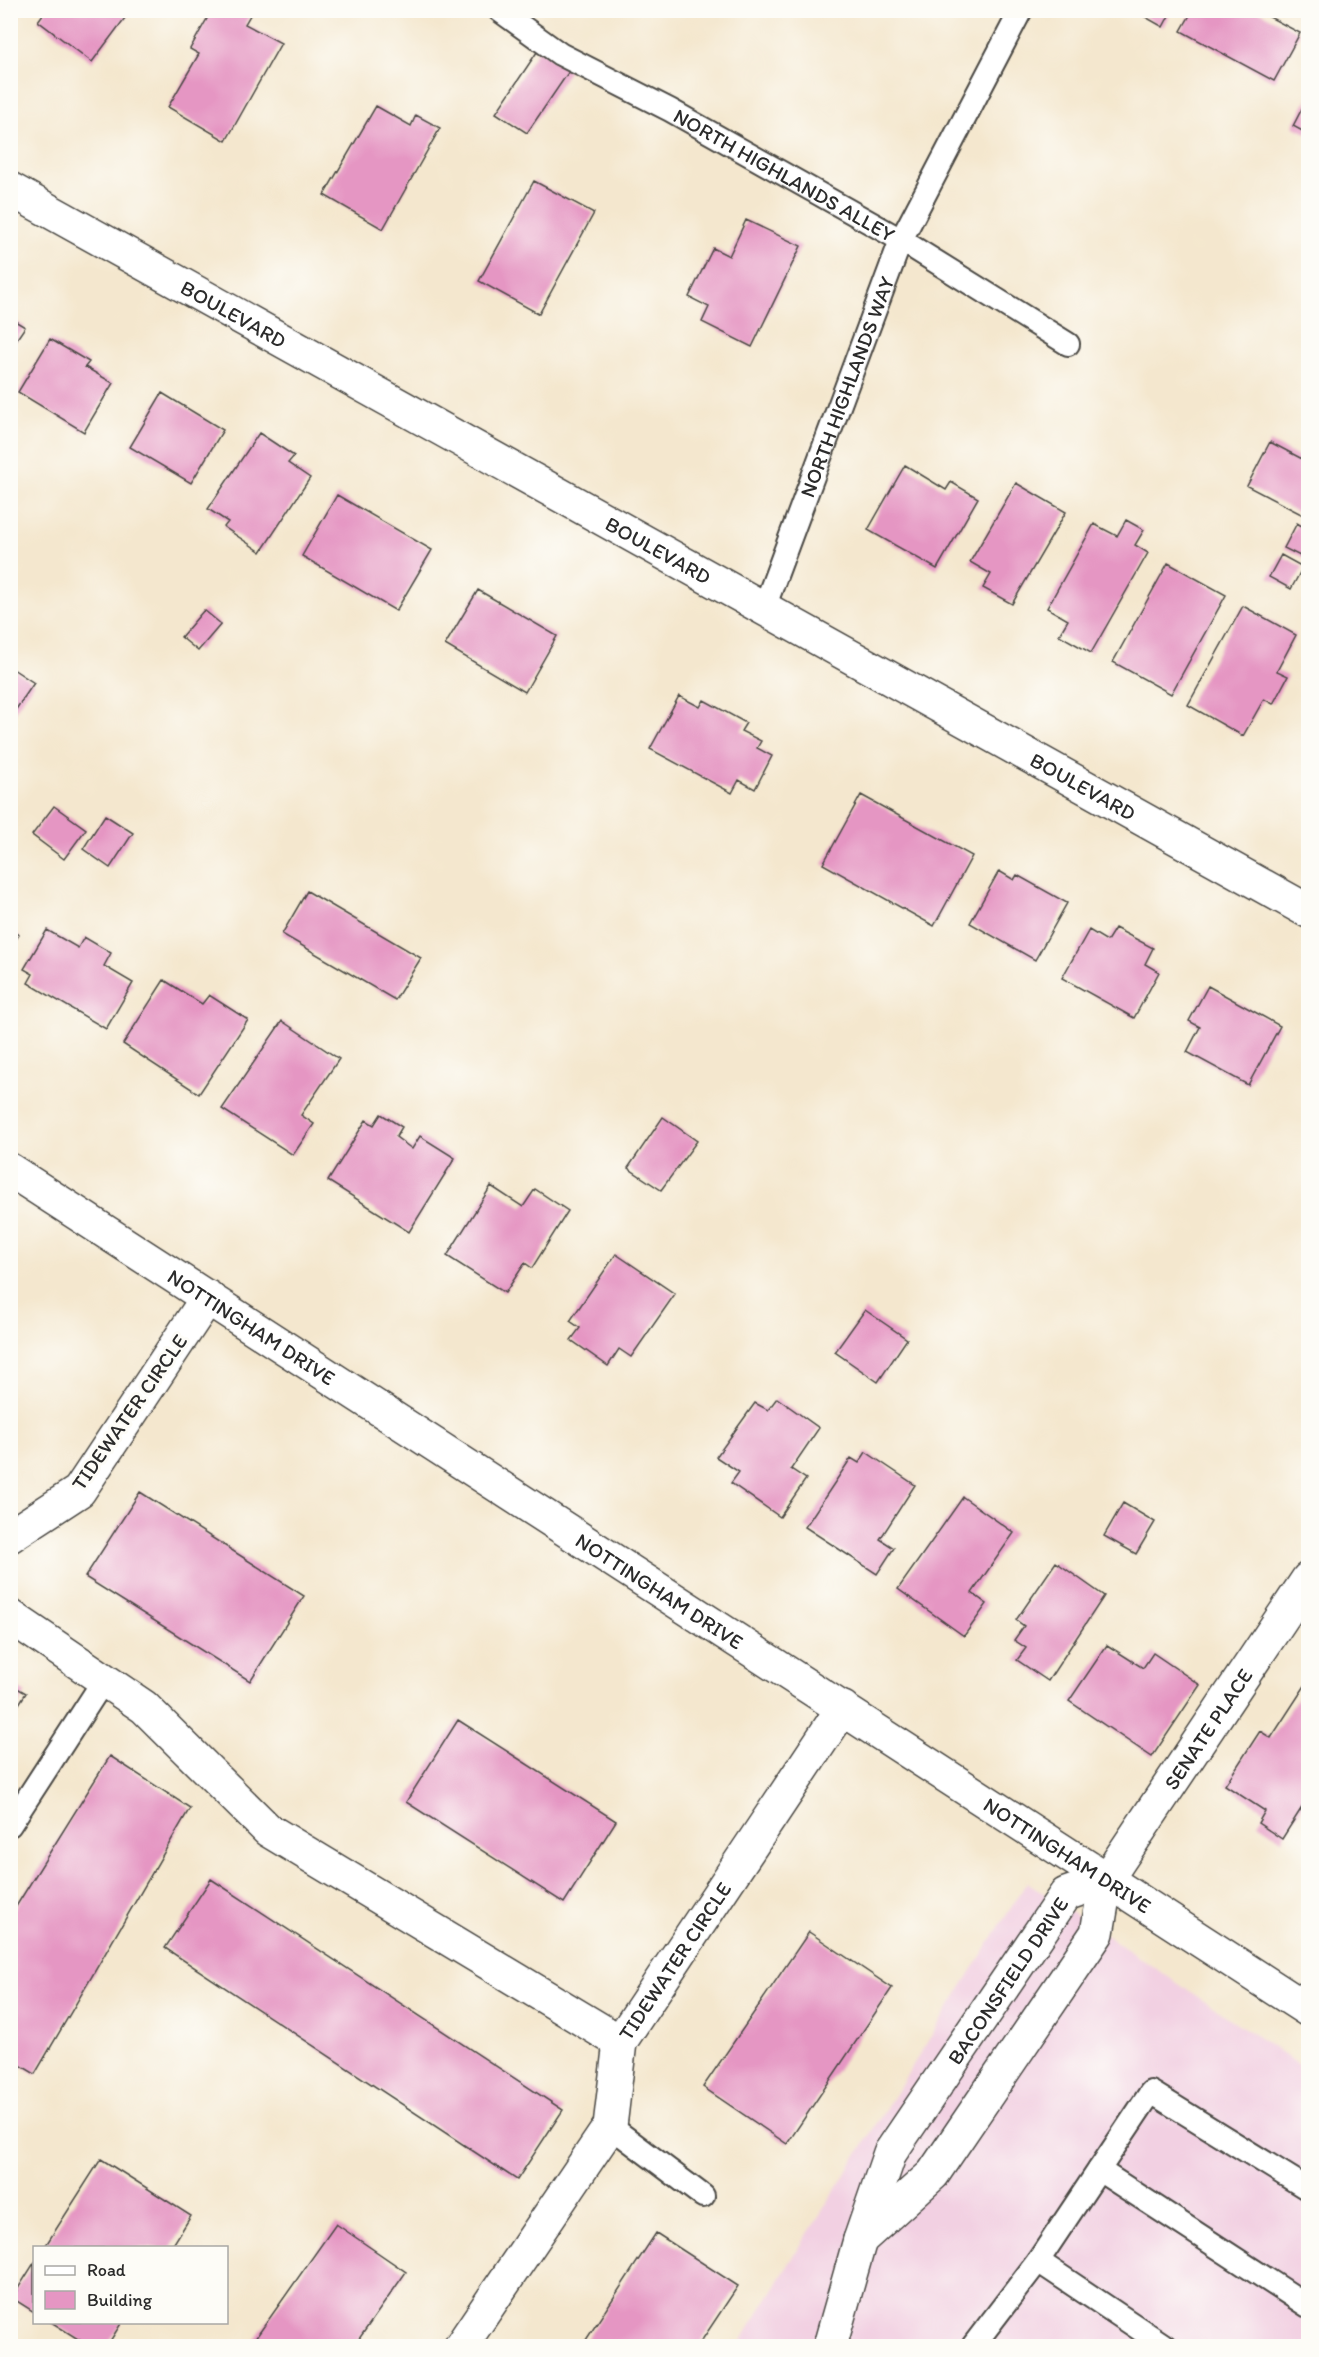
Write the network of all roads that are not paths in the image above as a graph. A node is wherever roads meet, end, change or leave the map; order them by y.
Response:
1 (499, 10) edge
2 (1021, 10) edge
3 (10, 189) edge
4 (901, 240) junction
5 (1068, 344) dead end
6 (764, 608) junction
7 (1308, 911) edge
8 (10, 1170) edge
9 (208, 1298) junction
10 (10, 1536) edge
11 (1308, 1579) edge
12 (10, 1616) edge
13 (104, 1680) junction
14 (843, 1708) junction
15 (10, 1825) edge
16 (1106, 1880) junction
17 (1308, 2010) edge
18 (620, 2042) junction
19 (610, 2126) junction
20 (1099, 2170) junction
21 (1308, 2189) edge
22 (703, 2196) dead end
23 (861, 2240) junction
24 (1038, 2261) junction
25 (1308, 2306) edge
26 (461, 2346) edge
27 (830, 2346) edge
28 (973, 2346) edge
29 (1165, 2346) edge

1 - 4 lane, NORTH HIGHLANDS ALLEY
2 - 4 lane, NORTH HIGHLANDS WAY
3 - 6 street, BOULEVARD
4 - 5 lane, NORTH HIGHLANDS ALLEY
4 - 6 lane, NORTH HIGHLANDS WAY
6 - 7 street, BOULEVARD
8 - 9 street, NOTTINGHAM DRIVE
9 - 10 street, TIDEWATER CIRCLE
9 - 14 street, NOTTINGHAM DRIVE
11 - 16 street, SENATE PLACE
12 - 13 street
13 - 15 lane
13 - 18 street
14 - 16 street, NOTTINGHAM DRIVE
14 - 18 street, TIDEWATER CIRCLE
16 - 17 street, NOTTINGHAM DRIVE
16 - 23 street, BACONSFIELD DRIVE
16 - 23 street, BACONSFIELD DRIVE
18 - 19 street, TIDEWATER CIRCLE
19 - 22 lane
19 - 26 street, TIDEWATER CIRCLE
20 - 21 lane
20 - 24 lane
20 - 25 lane
23 - 27 street, BACONSFIELD DRIVE
24 - 28 lane
24 - 29 lane

